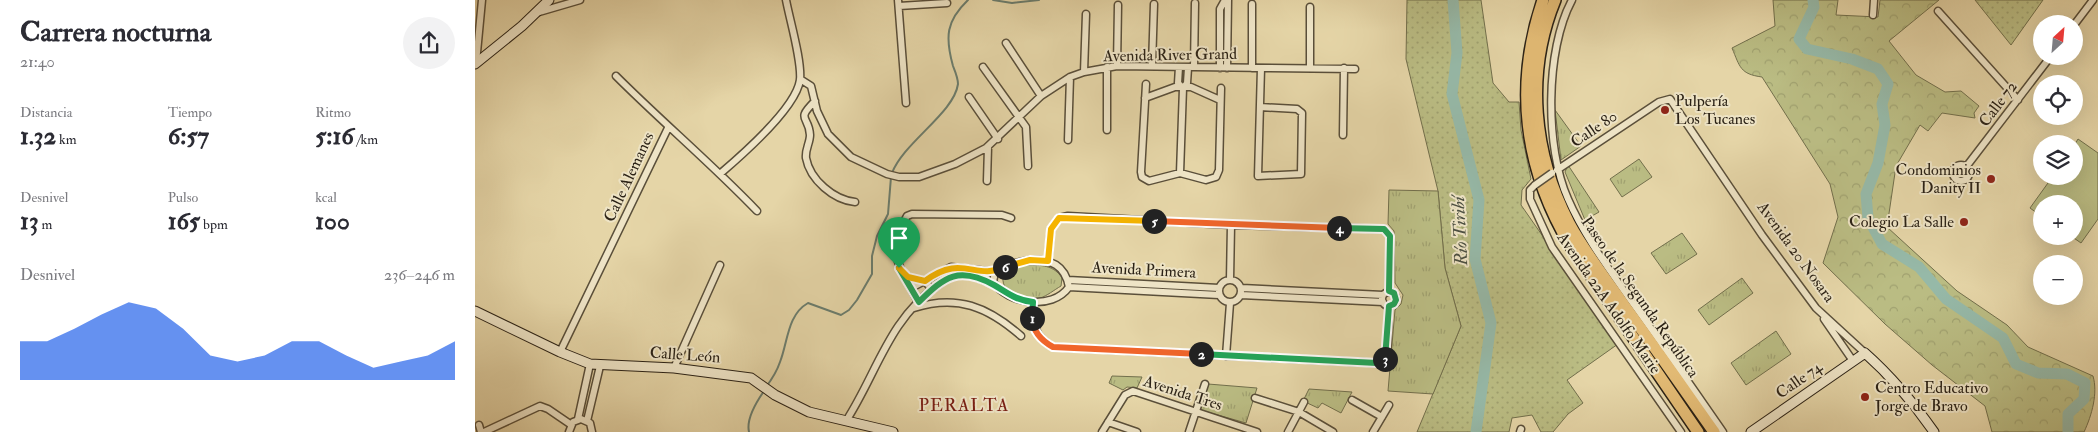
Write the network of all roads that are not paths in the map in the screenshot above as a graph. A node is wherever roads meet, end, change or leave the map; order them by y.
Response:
1 (482, 0) edge
2 (580, 0) edge
3 (786, 0) edge
4 (1226, 0) edge
5 (1543, 0) edge
6 (1555, 0) edge
7 (1571, 0) edge
8 (1874, 0) edge
9 (2093, 0) edge
10 (548, 1) edge
11 (898, 3) edge
12 (947, 3) dead end
13 (1195, 3) dead end
14 (1154, 4) dead end
15 (1252, 4) dead end
16 (1118, 6) dead end
17 (1310, 7) dead end
18 (1938, 11) dead end
19 (535, 13) junction
20 (1086, 14) dead end
21 (1873, 14) dead end
22 (2082, 15) edge
23 (1007, 43) dead end
24 (476, 63) edge
25 (2044, 65) edge
26 (1117, 66) junction
27 (1152, 66) junction
28 (983, 67) dead end
29 (1107, 67) junction
30 (1310, 67) junction
31 (1179, 68) junction
32 (1191, 68) junction
33 (1220, 68) junction
34 (1227, 68) junction
35 (1252, 68) junction
36 (1261, 68) junction
37 (1344, 68) junction
38 (1355, 68) dead end
39 (1084, 72) junction
40 (616, 76) dead end
41 (1070, 78) junction
42 (800, 79) junction
43 (1146, 84) dead end
44 (1183, 88) junction
45 (1221, 88) dead end
46 (1041, 96) junction
47 (969, 98) dead end
48 (1145, 98) junction
49 (1670, 99) joint
50 (1220, 100) junction
51 (2018, 100) junction
52 (815, 101) junction
53 (906, 103) dead end
54 (1260, 107) junction
55 (1019, 118) junction
56 (668, 128) junction
57 (1107, 130) dead end
58 (1343, 136) dead end
59 (998, 139) junction
60 (1068, 140) dead end
61 (988, 147) junction
62 (1028, 166) dead end
63 (1966, 168) dead end
64 (1559, 169) junction
65 (721, 173) junction
66 (1180, 173) junction
67 (987, 181) dead end
68 (1535, 185) joint
69 (855, 202) dead end
70 (757, 211) dead end
71 (1011, 218) dead end
72 (1231, 225) junction
73 (1048, 261) junction
74 (720, 265) dead end
75 (899, 268) junction
76 (995, 272) junction
77 (1230, 280) junction
78 (925, 281) junction
79 (1068, 283) junction
80 (996, 286) junction
81 (911, 288) junction
82 (931, 290) junction
83 (1219, 292) junction
84 (1241, 292) junction
85 (1386, 299) junction
86 (919, 302) junction
87 (1033, 302) junction
88 (1230, 303) junction
89 (1816, 308) junction
90 (910, 309) junction
91 (475, 311) edge
92 (1021, 336) dead end
93 (559, 352) junction
94 (1865, 353) junction
95 (1226, 356) junction
96 (1853, 360) junction
97 (590, 364) junction
98 (600, 366) junction
99 (674, 368) junction
100 (1205, 384) dead end
101 (1255, 398) dead end
102 (1352, 400) dead end
103 (1304, 402) dead end
104 (1389, 405) dead end
105 (1196, 412) junction
106 (1299, 412) junction
107 (1381, 417) junction
108 (578, 419) junction
109 (587, 420) junction
110 (846, 421) junction
111 (1108, 422) junction
112 (571, 424) junction
113 (479, 425) dead end
114 (1236, 429) edge
115 (483, 432) edge
116 (569, 432) edge
117 (592, 432) edge
118 (893, 432) edge
119 (1102, 432) edge
120 (1137, 432) edge
121 (1189, 432) edge
122 (1257, 432) edge
123 (1288, 432) edge
124 (1333, 432) edge
125 (1373, 432) edge
126 (1681, 432) edge
127 (1698, 432) edge
128 (1714, 432) edge
129 (1723, 432) edge
130 (1751, 432) edge
131 (1934, 432) edge

1 - 24 street
2 - 19 street
3 - 42 street
4 - 33 street
4 - 34 street
5 - 127 highway, Paseo de la Segunda República
6 - 128 highway, Paseo de la Segunda República
7 - 64 street
8 - 21 street
9 - 22 street
10 - 19 main road
11 - 12 street
11 - 53 street
13 - 32 street
14 - 27 street
15 - 35 street
16 - 26 street
17 - 30 street
18 - 51 street
19 - 24 main road
20 - 39 street
23 - 46 street
25 - 51 street, Calle 72
26 - 27 street, Avenida River Grand
26 - 29 street, Avenida River Grand
27 - 31 street, Avenida River Grand
28 - 55 street
29 - 39 street, Avenida River Grand
29 - 57 street
30 - 36 street, Avenida River Grand
30 - 37 street, Avenida River Grand
31 - 32 street, Avenida River Grand
31 - 44 street
32 - 33 street, Avenida River Grand
32 - 44 street
33 - 34 street, Avenida River Grand
34 - 35 street, Avenida River Grand
35 - 36 street, Avenida River Grand
36 - 54 street
37 - 38 street, Avenida River Grand
37 - 58 street
39 - 41 street, Avenida River Grand
40 - 56 street
41 - 46 street, Avenida River Grand
41 - 60 street
42 - 52 street, Avenida River Grand
42 - 65 street
43 - 48 street
44 - 48 street
44 - 50 street
44 - 66 street
45 - 50 street
46 - 55 street, Avenida River Grand
47 - 59 street
48 - 66 street
49 - 64 street, Calle 80
49 - 89 street, Avenida 20 Nosara
50 - 66 street
51 - 63 street, Calle 72
52 - 61 street, Avenida River Grand
52 - 69 street
54 - 54 street
55 - 59 street, Avenida River Grand
55 - 62 street
56 - 65 street, Calle Alemanes
56 - 93 street, Calle Alemanes
59 - 61 street, Avenida River Grand
61 - 67 street
64 - 68 street, Calle 80, bridge
64 - 129 street
65 - 70 street, Calle Alemanes
68 - 126 street, Avenida 22A Adolfo Marie
71 - 75 street
72 - 73 street
72 - 77 street
72 - 85 street
73 - 76 street
73 - 79 street, Avenida Primera
74 - 99 street
75 - 78 street
75 - 81 street
76 - 78 street
76 - 80 street
77 - 83 street
77 - 84 street
78 - 81 street
78 - 82 street
79 - 83 street, Avenida Primera
79 - 87 street
80 - 82 street
80 - 87 street
81 - 86 street
82 - 86 street
83 - 88 street
84 - 85 street
84 - 88 street
85 - 95 street
86 - 90 street
87 - 95 street
88 - 95 street
89 - 94 street, Avenida 20 Nosara
89 - 96 street
90 - 92 street
90 - 110 street
91 - 93 main road, Calle León
93 - 97 main road, Calle León
94 - 96 main road, Calle 74
94 - 131 main road, Avenida 20 Nosara
96 - 130 main road, Calle 74
97 - 98 main road, Calle León
97 - 108 street
98 - 99 main road, Calle León
98 - 109 street
99 - 110 main road, Calle León
100 - 105 street
101 - 106 street
102 - 107 street
103 - 106 street
104 - 107 street
105 - 111 street, Avenida Tres
105 - 114 street, Avenida Tres
105 - 121 street
106 - 123 street
106 - 124 street
107 - 125 street
108 - 109 street
108 - 112 street
109 - 117 street
110 - 118 main road, Calle León
111 - 119 street
111 - 120 street
112 - 115 street
112 - 116 street
113 - 115 street
114 - 122 street, Avenida Tres

